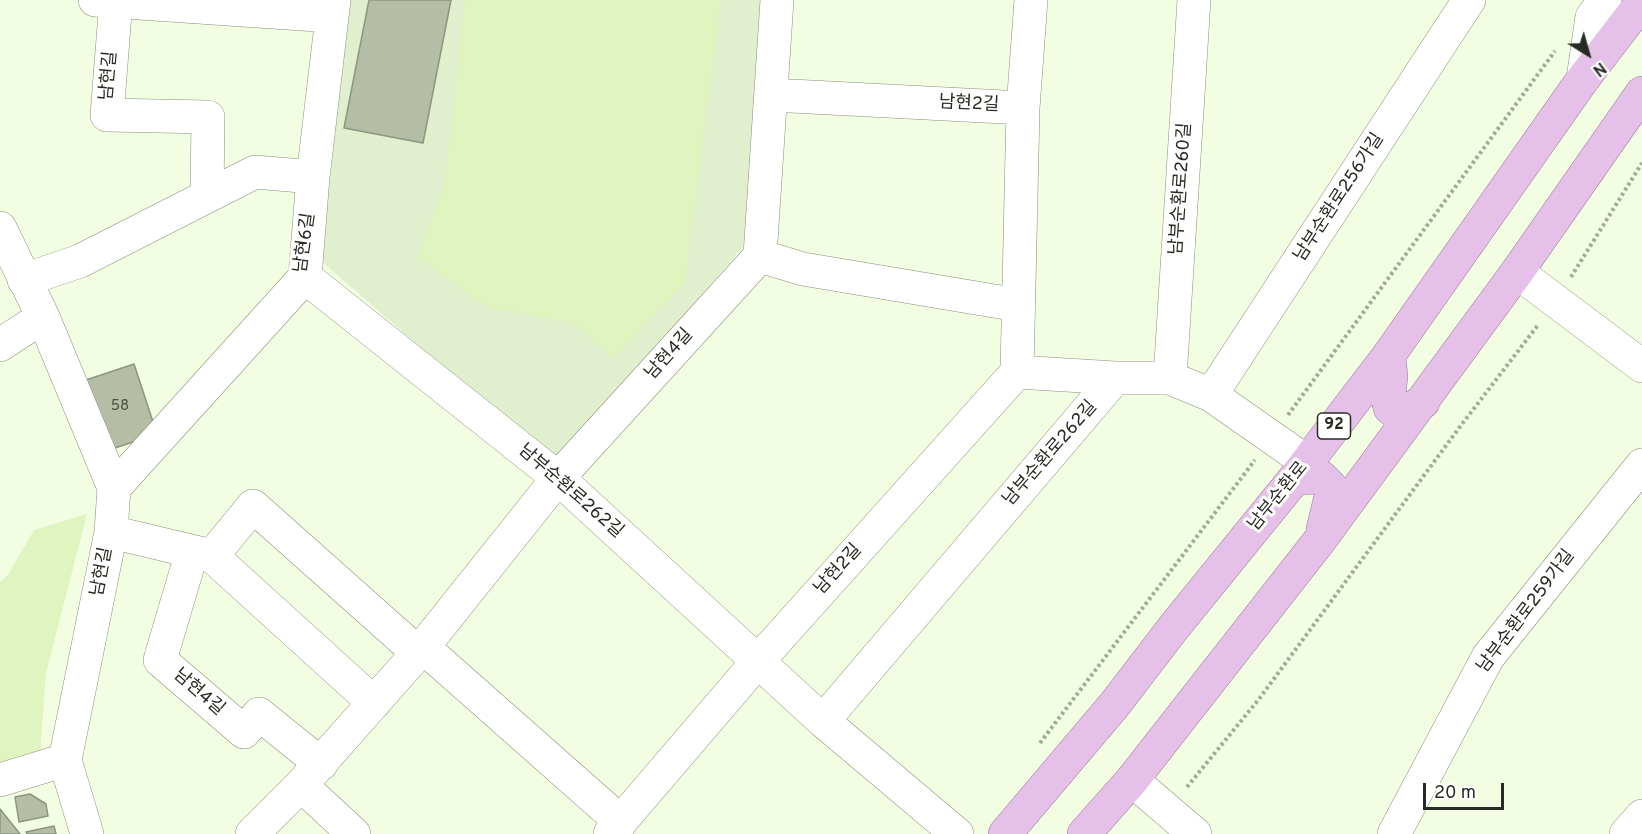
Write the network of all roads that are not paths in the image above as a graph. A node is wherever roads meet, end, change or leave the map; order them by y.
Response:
1 (777, 0) edge
2 (1031, 0) edge
3 (1194, 0) edge
4 (1468, 0) edge
5 (1605, 0) edge
6 (105, 1) edge
7 (1642, 2) edge
8 (333, 8) edge
9 (1583, 79) junction
10 (1642, 93) edge
11 (772, 95) junction
12 (1023, 108) junction
13 (313, 177) junction
14 (207, 196) junction
15 (0, 228) edge
16 (760, 256) junction
17 (1517, 272) junction
18 (305, 277) junction
19 (24, 280) junction
20 (1018, 305) junction
21 (43, 317) junction
22 (0, 345) edge
23 (1389, 355) junction
24 (1642, 366) edge
25 (1017, 372) junction
26 (1115, 378) junction
27 (1170, 378) junction
28 (1211, 395) junction
29 (1423, 402) junction
30 (1642, 465) edge
31 (1301, 470) junction
32 (558, 478) junction
33 (114, 488) junction
34 (111, 532) junction
35 (1320, 540) junction
36 (202, 554) junction
37 (420, 649) junction
38 (758, 661) junction
39 (374, 703) junction
40 (823, 721) junction
41 (65, 760) junction
42 (311, 775) junction
43 (0, 780) edge
44 (1132, 780) junction
45 (1642, 816) edge
46 (616, 828) edge
47 (87, 834) edge
48 (252, 834) edge
49 (354, 834) edge
50 (957, 834) edge
51 (1005, 834) edge
52 (1084, 834) edge
53 (1195, 834) edge
54 (1394, 834) edge
55 (1626, 834) edge

1 - 11 street
2 - 12 street, 남현2길
3 - 27 street, 남부순환로260길
4 - 28 street, 남부순환로256가길
5 - 9 street
6 - 8 street
6 - 14 street, 남현길
7 - 9 main road, 남부순환로 / 92
8 - 13 street, 남현6길
9 - 23 main road, 남부순환로 / 92
10 - 17 main road
11 - 12 street, 남현2길
11 - 16 street
12 - 20 street, 남현2길
13 - 14 street
13 - 18 street, 남현6길
14 - 19 street
15 - 19 street, 남현길
16 - 20 street
16 - 32 street, 남현4길
17 - 24 street
17 - 29 main road
18 - 32 street, 남부순환로262길
18 - 33 street, 남현6길
19 - 21 street, 남현길
20 - 25 street, 남현2길
21 - 22 street
21 - 33 street, 남현길
23 - 29 main road
23 - 31 main road, 남부순환로 / 92
25 - 26 street
25 - 38 street, 남현2길
26 - 27 street
26 - 40 street, 남부순환로262길
27 - 28 street
28 - 31 street
29 - 35 main road
30 - 54 street, 남부순환로259가길
31 - 35 main road
31 - 51 main road, 남부순환로 / 92
32 - 37 street, 남현4길
32 - 38 street, 남부순환로262길
33 - 34 street, 남현길
34 - 36 street
34 - 41 street, 남현길
35 - 44 main road
36 - 37 street, 남현4길
36 - 39 street
36 - 42 street, 남현4길
37 - 39 street, 남현4길
37 - 46 street, 남현2길
38 - 40 street, 남부순환로262길
38 - 46 street, 남현2길
39 - 42 street, 남현4길
40 - 50 street, 남부순환로262길
41 - 43 street
41 - 47 street, 남현길
42 - 48 street, 남현4길
42 - 49 street
44 - 52 main road
44 - 53 street
45 - 55 street

